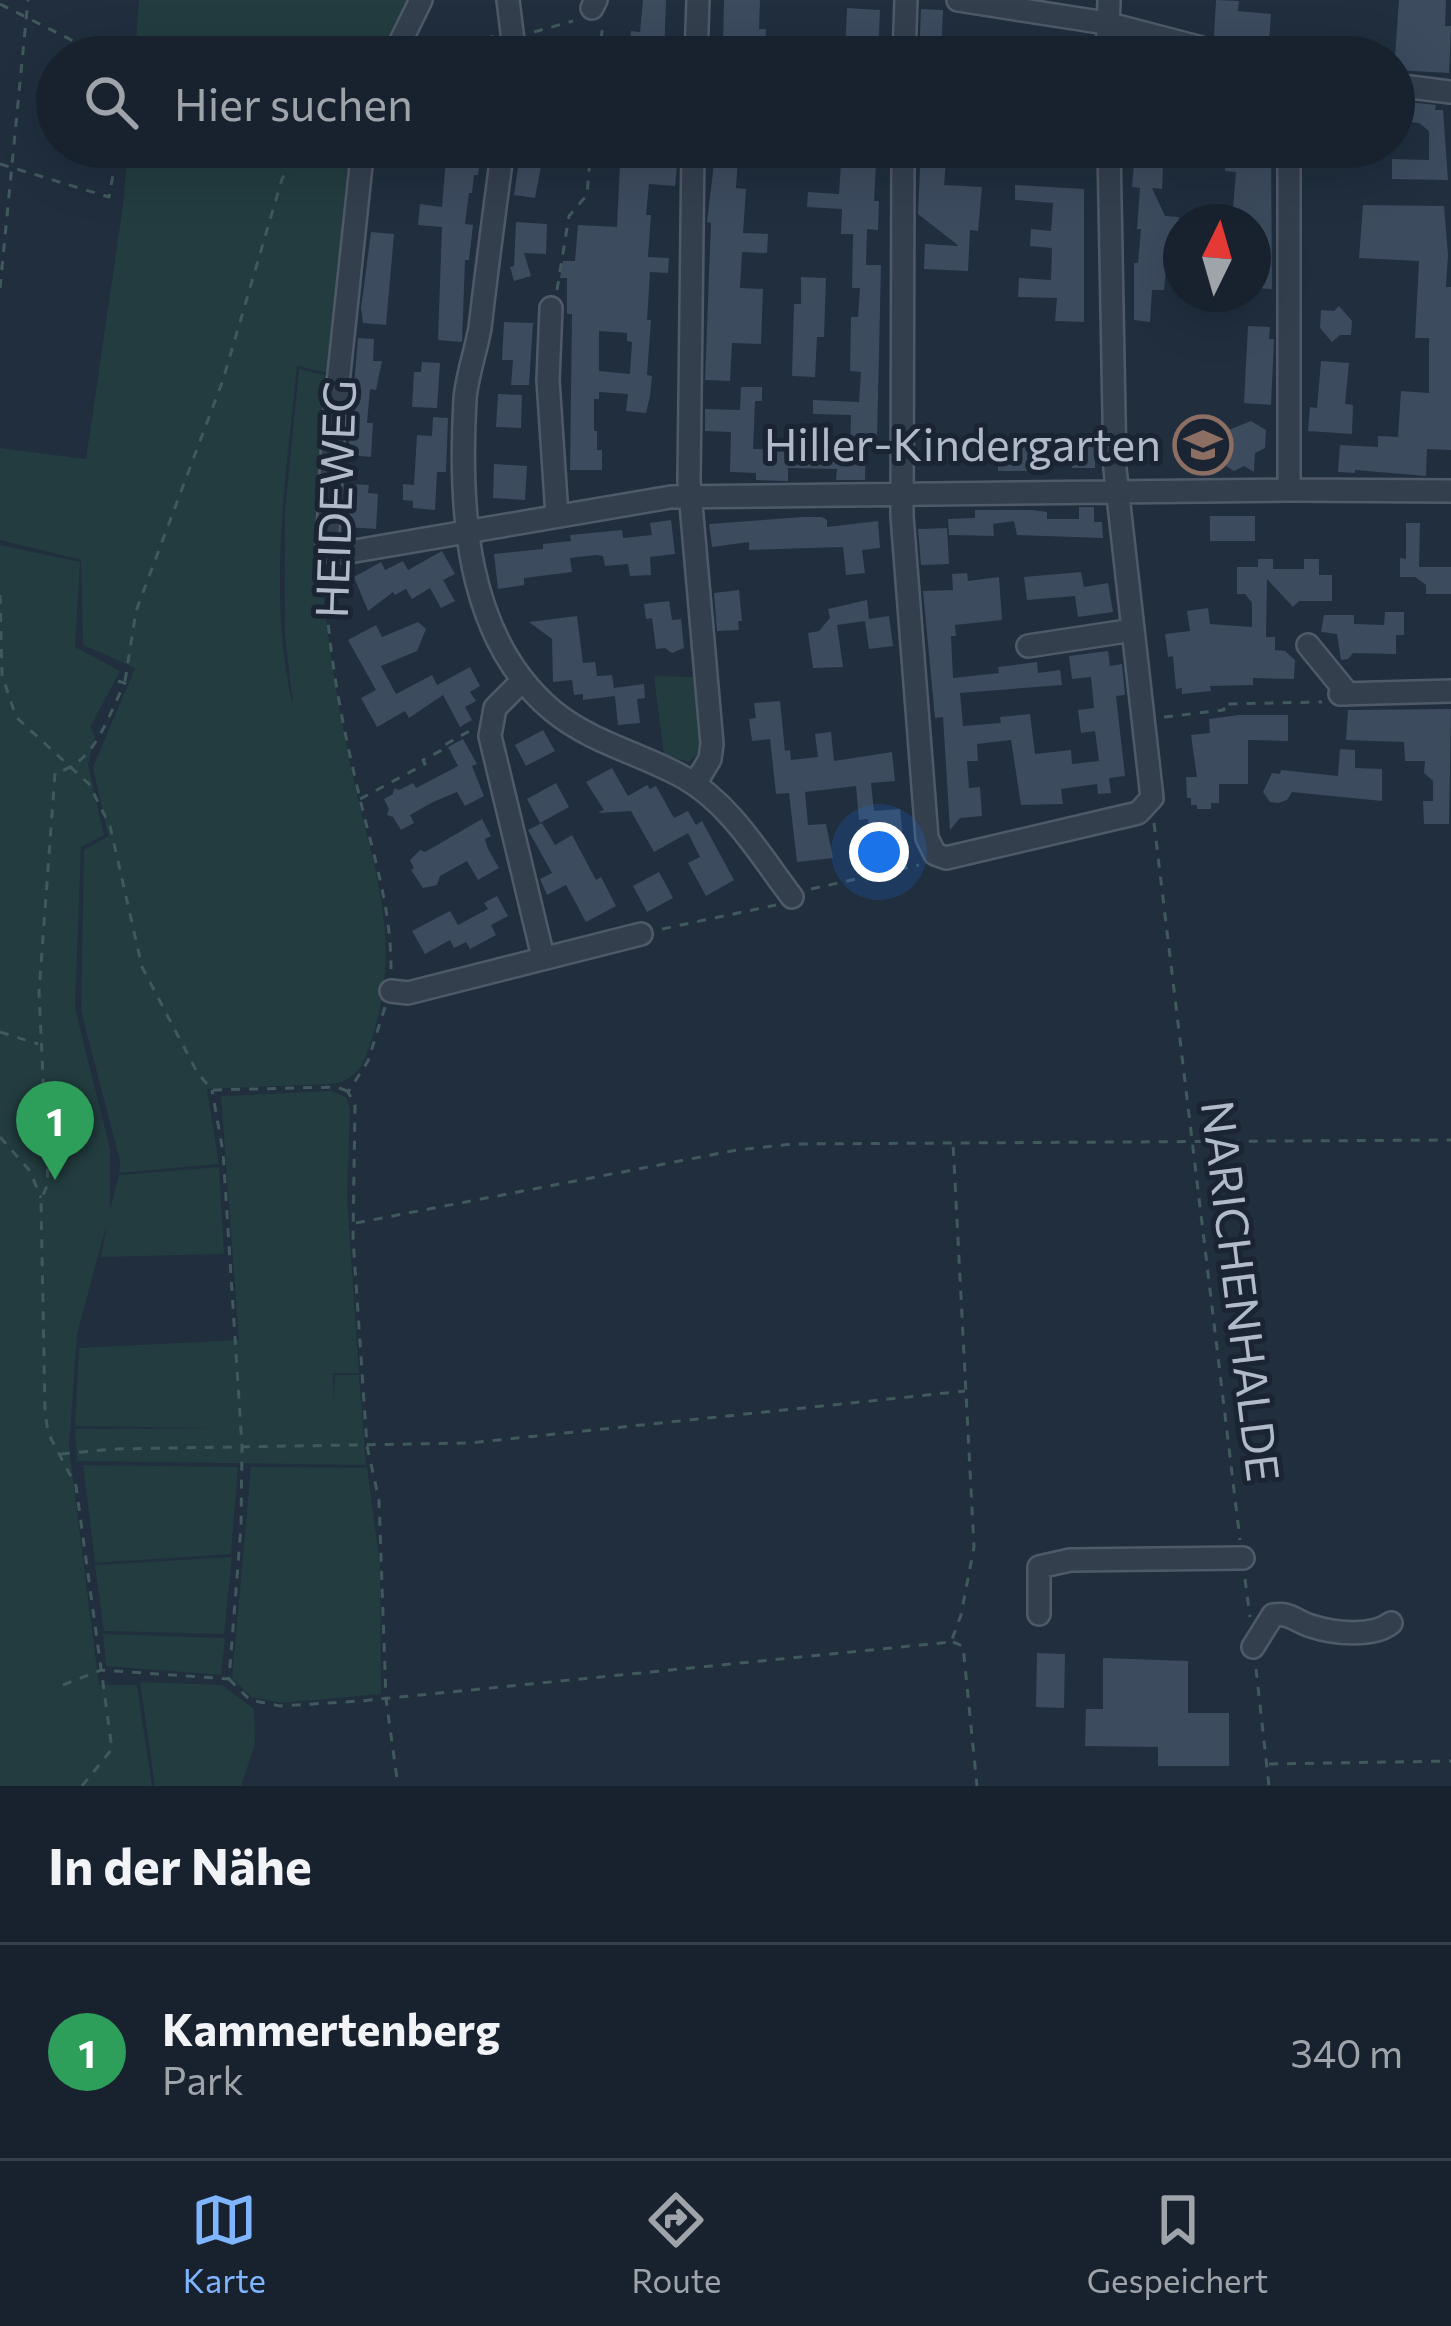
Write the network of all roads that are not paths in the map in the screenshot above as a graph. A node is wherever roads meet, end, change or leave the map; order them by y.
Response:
1 (421, 0) edge
2 (508, 0) edge
3 (698, 0) edge
4 (906, 0) edge
5 (958, 0) edge
6 (1107, 11) edge
7 (403, 36) edge
8 (512, 36) edge
9 (697, 36) edge
10 (905, 36) edge
11 (1177, 36) edge
12 (1415, 88) edge
13 (1451, 92) edge
14 (361, 168) edge
15 (500, 168) edge
16 (693, 168) edge
17 (903, 168) edge
18 (1109, 168) edge
19 (1289, 168) edge
20 (551, 308) road end
21 (1289, 490) junction
22 (1451, 491) edge
23 (1117, 494) junction
24 (902, 495) junction
25 (689, 496) junction
26 (557, 516) junction
27 (466, 532) junction
28 (1133, 630) junction
29 (1308, 645) dead end
30 (1028, 646) dead end
31 (523, 680) junction
32 (1451, 691) edge
33 (695, 784) junction
34 (792, 897) dead end
35 (641, 934) dead end
36 (543, 958) junction
37 (391, 991) road end
38 (1243, 1558) road end
39 (1039, 1614) dead end
40 (1390, 1623) dead end
41 (1253, 1647) road end

1 - 7 street
2 - 8 street
3 - 9 street
4 - 10 street
5 - 6 street
6 - 11 street
12 - 13 street
14 - 27 street, HEIDEWEG
15 - 27 street
16 - 25 street
17 - 24 street
18 - 23 street
19 - 21 street
20 - 26 street
21 - 22 street
21 - 23 street
23 - 24 street
23 - 28 street
24 - 25 street
24 - 28 street
25 - 26 street
25 - 33 street
26 - 27 street
27 - 31 street
28 - 30 street
29 - 32 street
31 - 33 street
31 - 36 street
33 - 34 street
35 - 36 street
36 - 37 street
38 - 39 street
40 - 41 street

